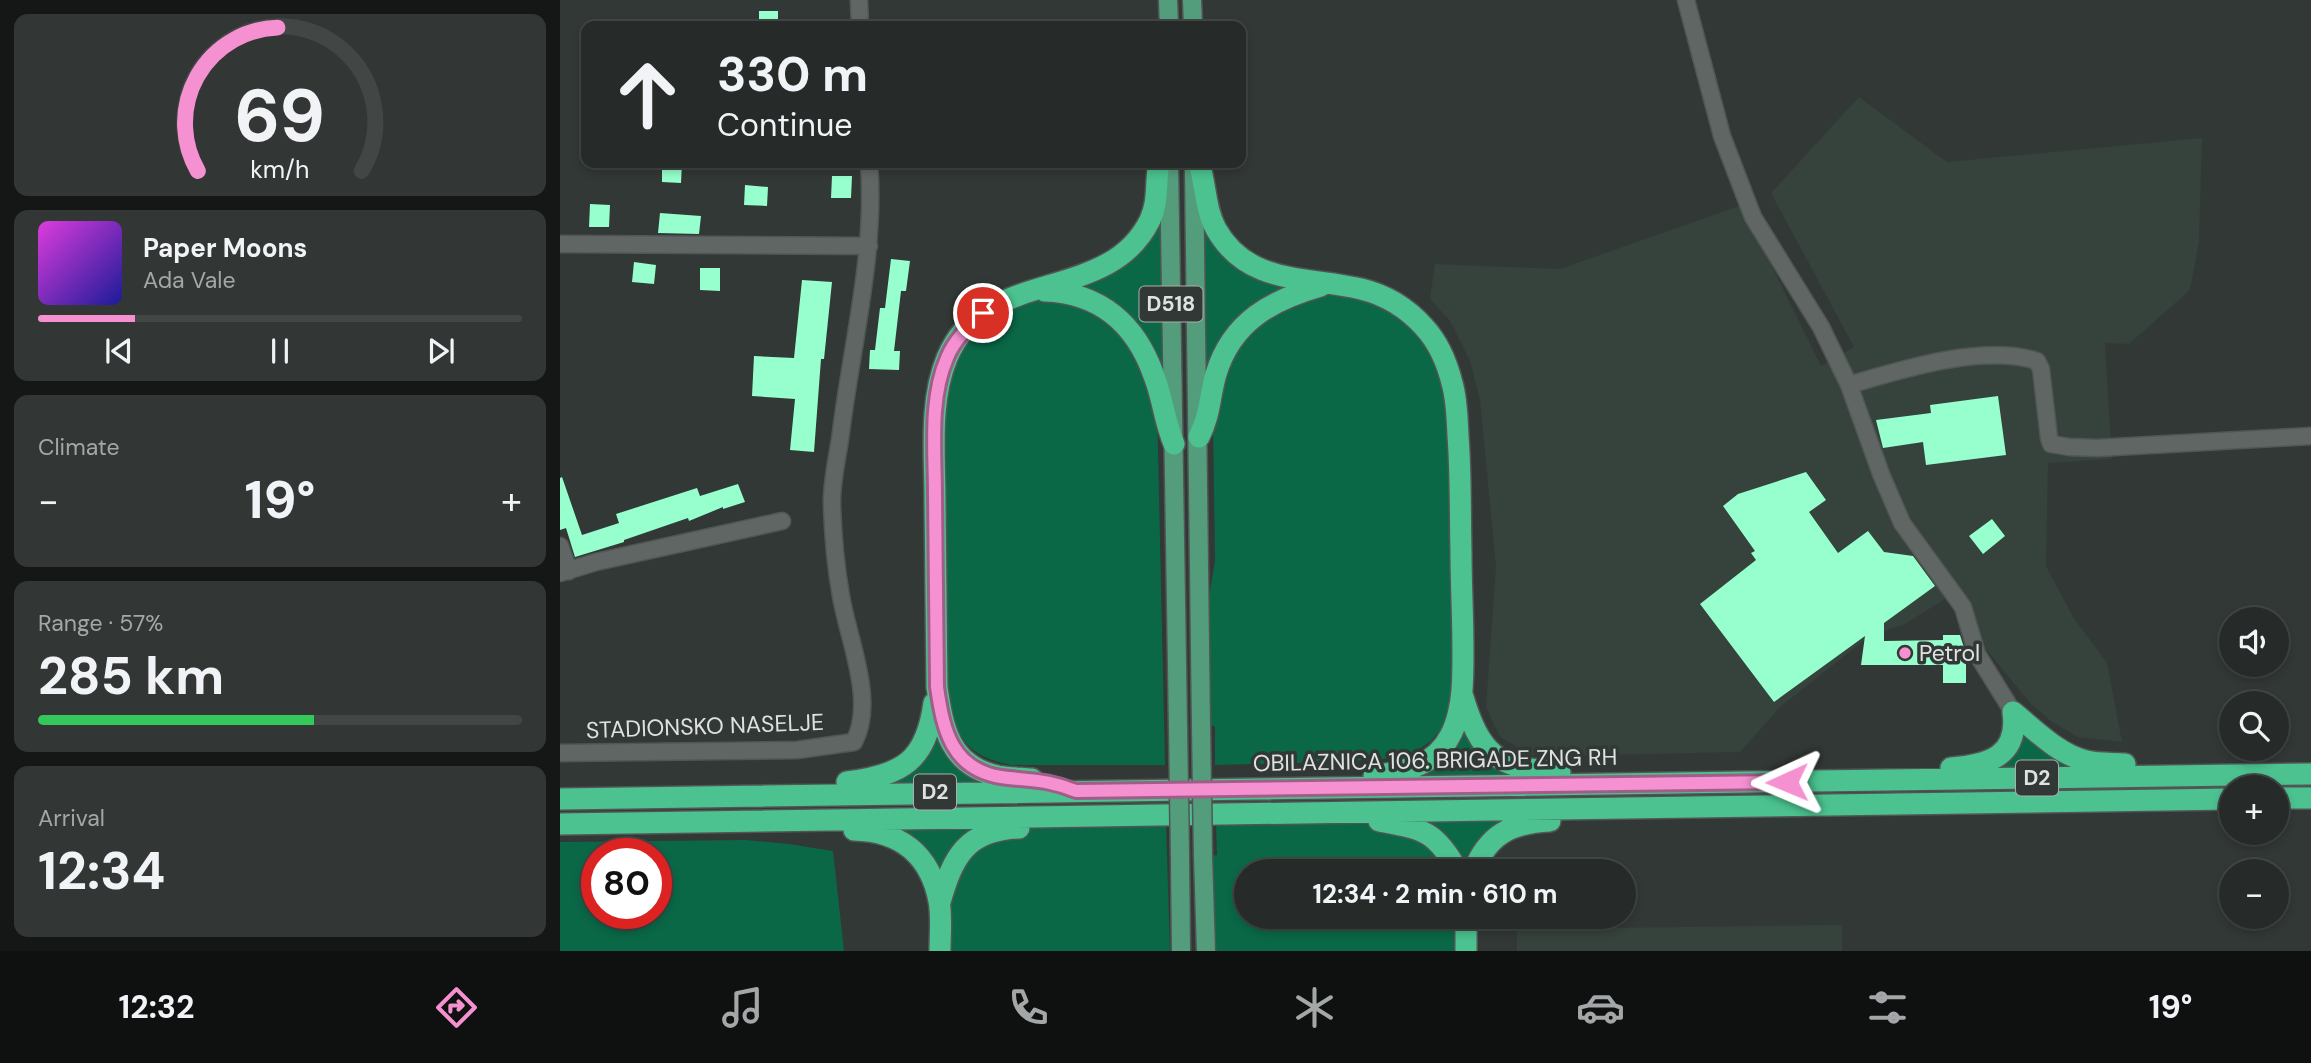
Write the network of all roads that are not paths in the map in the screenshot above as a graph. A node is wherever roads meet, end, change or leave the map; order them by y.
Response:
1 (859, 0) edge
2 (1168, 0) edge
3 (1192, 0) edge
4 (1686, 0) edge
5 (860, 21) edge
6 (1169, 21) edge
7 (1193, 21) edge
8 (869, 168) edge
9 (1159, 168) edge
10 (1169, 168) edge
11 (1196, 168) edge
12 (1197, 168) edge
13 (560, 244) edge
14 (869, 246) junction
15 (1326, 285) junction
16 (1032, 291) junction
17 (1849, 385) junction
18 (2311, 436) edge
19 (1199, 437) junction
20 (1174, 444) junction
21 (782, 521) dead end
22 (560, 546) edge
23 (564, 572) edge
24 (937, 687) junction
25 (1462, 692) junction
26 (2013, 712) junction
27 (560, 753) edge
28 (2311, 774) edge
29 (2187, 776) junction
30 (1887, 780) junction
31 (1606, 784) junction
32 (1331, 787) junction
33 (1076, 791) junction
34 (795, 794) junction
35 (2311, 798) edge
36 (560, 799) edge
37 (2219, 799) edge
38 (2289, 799) edge
39 (1604, 808) junction
40 (1336, 812) junction
41 (1072, 816) junction
42 (799, 820) junction
43 (560, 824) edge
44 (1450, 859) edge
45 (1479, 859) edge
46 (940, 902) junction
47 (1466, 929) edge
48 (940, 951) edge
49 (1181, 951) edge
50 (1206, 951) edge
51 (1466, 951) edge

1 - 5 street
2 - 6 main road
3 - 7 main road
4 - 17 street
8 - 14 street, STADIONSKO NASELJE
9 - 16 highway
10 - 20 main road, D518
11 - 19 main road, D518
12 - 15 highway
13 - 14 street
14 - 27 street, STADIONSKO NASELJE
15 - 19 highway
15 - 25 highway
16 - 20 highway
16 - 24 highway
17 - 18 street
17 - 26 street
19 - 50 main road, D518, bridge
20 - 49 main road, D518, bridge
21 - 23 street
22 - 23 street
24 - 33 highway
24 - 34 highway
25 - 31 highway
25 - 32 highway
26 - 29 highway
26 - 30 highway
28 - 29 highway, OBILAZNICA 106. BRIGADE ZNG RH / D2
29 - 30 highway, OBILAZNICA 106. BRIGADE ZNG RH / D2
30 - 31 highway, OBILAZNICA 106. BRIGADE ZNG RH / D2
31 - 32 highway, OBILAZNICA 106. BRIGADE ZNG RH / D2
32 - 33 highway, OBILAZNICA 106. BRIGADE ZNG RH / D2
33 - 34 highway, OBILAZNICA 106. BRIGADE ZNG RH / D2
34 - 36 highway, OBILAZNICA 106. BRIGADE ZNG RH / D2
35 - 38 highway
37 - 39 highway, D2
39 - 40 highway, D2
39 - 45 highway
40 - 41 highway, D2
40 - 44 highway
41 - 42 highway, D2
41 - 46 highway
42 - 43 highway, D2
42 - 46 highway
46 - 48 highway
47 - 51 highway

